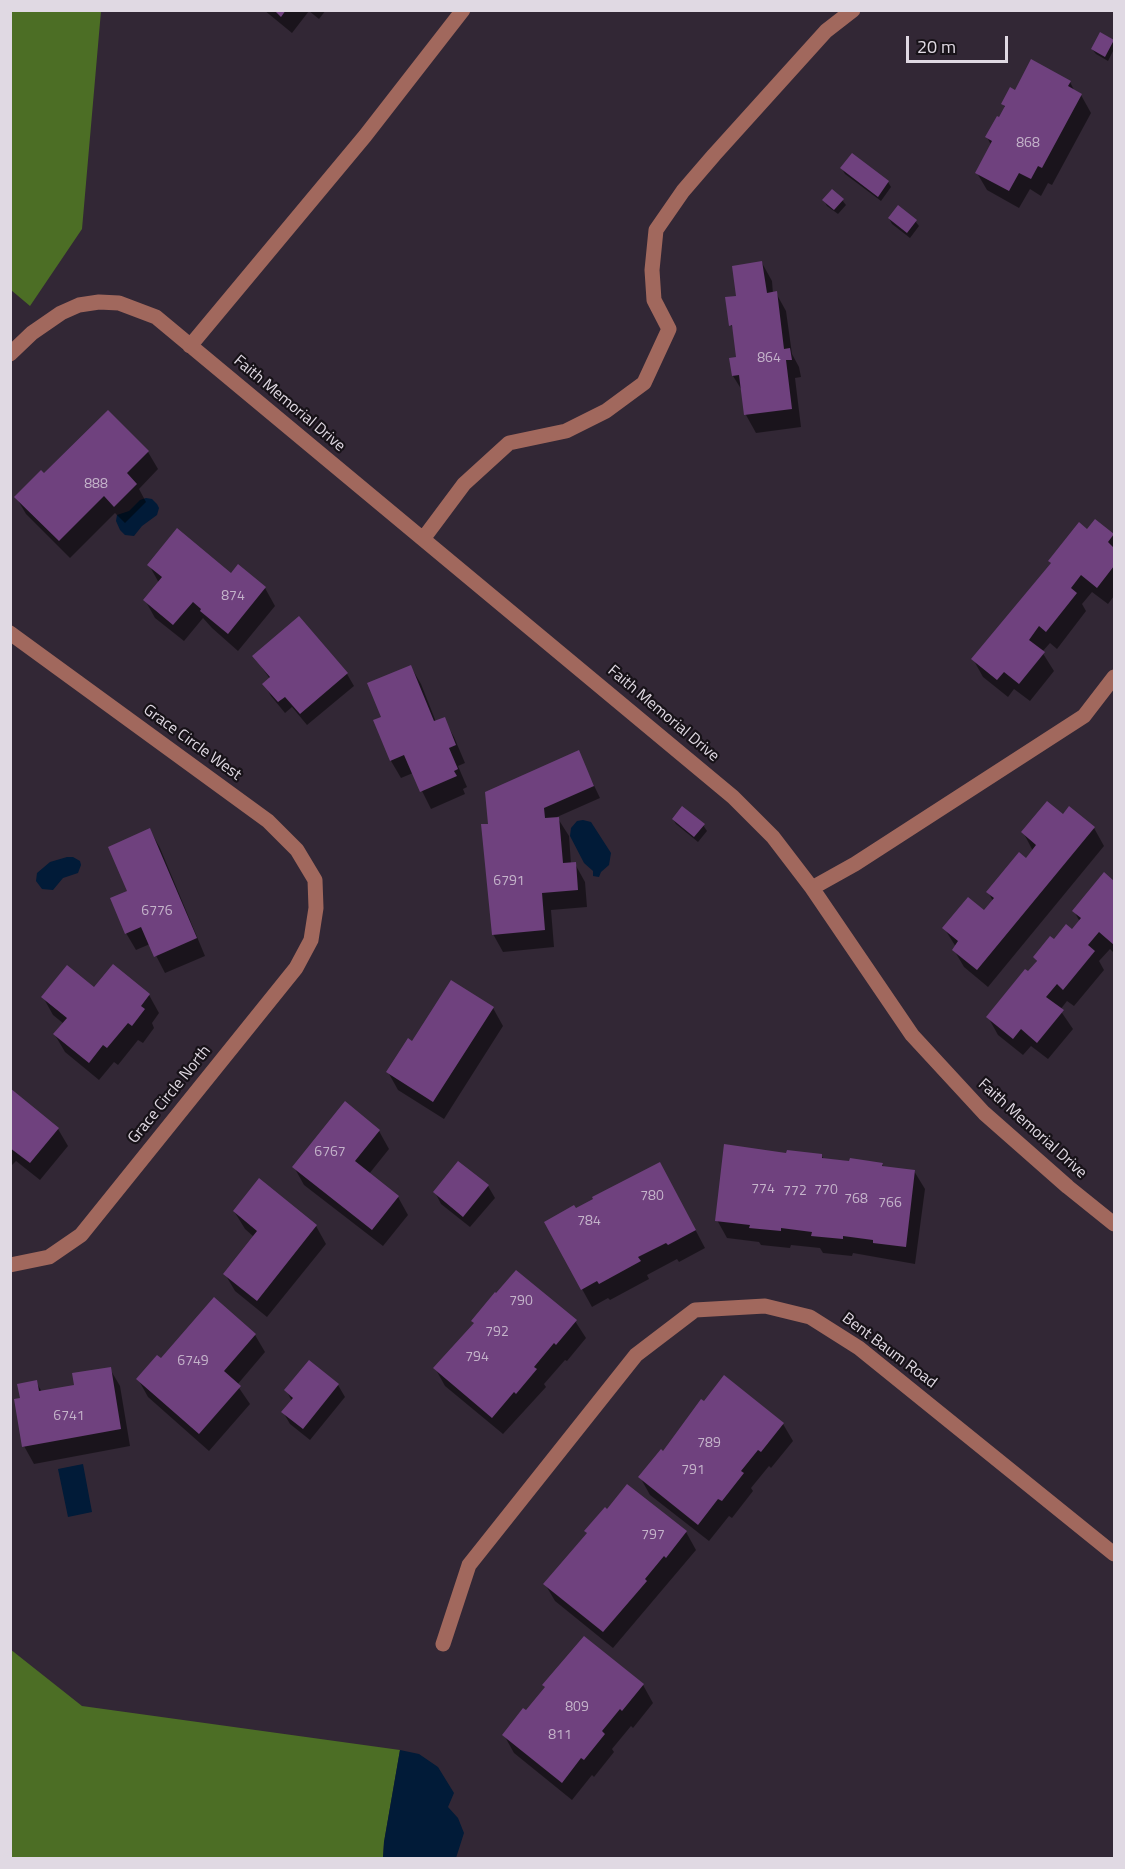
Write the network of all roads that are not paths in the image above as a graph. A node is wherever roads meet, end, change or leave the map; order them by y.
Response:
1 (463, 10) edge
2 (853, 10) edge
3 (190, 345) junction
4 (10, 354) edge
5 (423, 539) junction
6 (10, 633) edge
7 (1114, 677) edge
8 (812, 888) junction
9 (316, 908) joint
10 (1114, 1224) edge
11 (11, 1265) edge
12 (1114, 1554) edge
13 (443, 1644) dead end

1 - 3 street
2 - 5 street
3 - 4 street, Faith Memorial Drive
3 - 5 street, Faith Memorial Drive
5 - 8 street, Faith Memorial Drive
6 - 9 street, Grace Circle West
7 - 8 street
8 - 10 street, Faith Memorial Drive
9 - 11 street, Grace Circle North
12 - 13 street, Bent Baum Road

